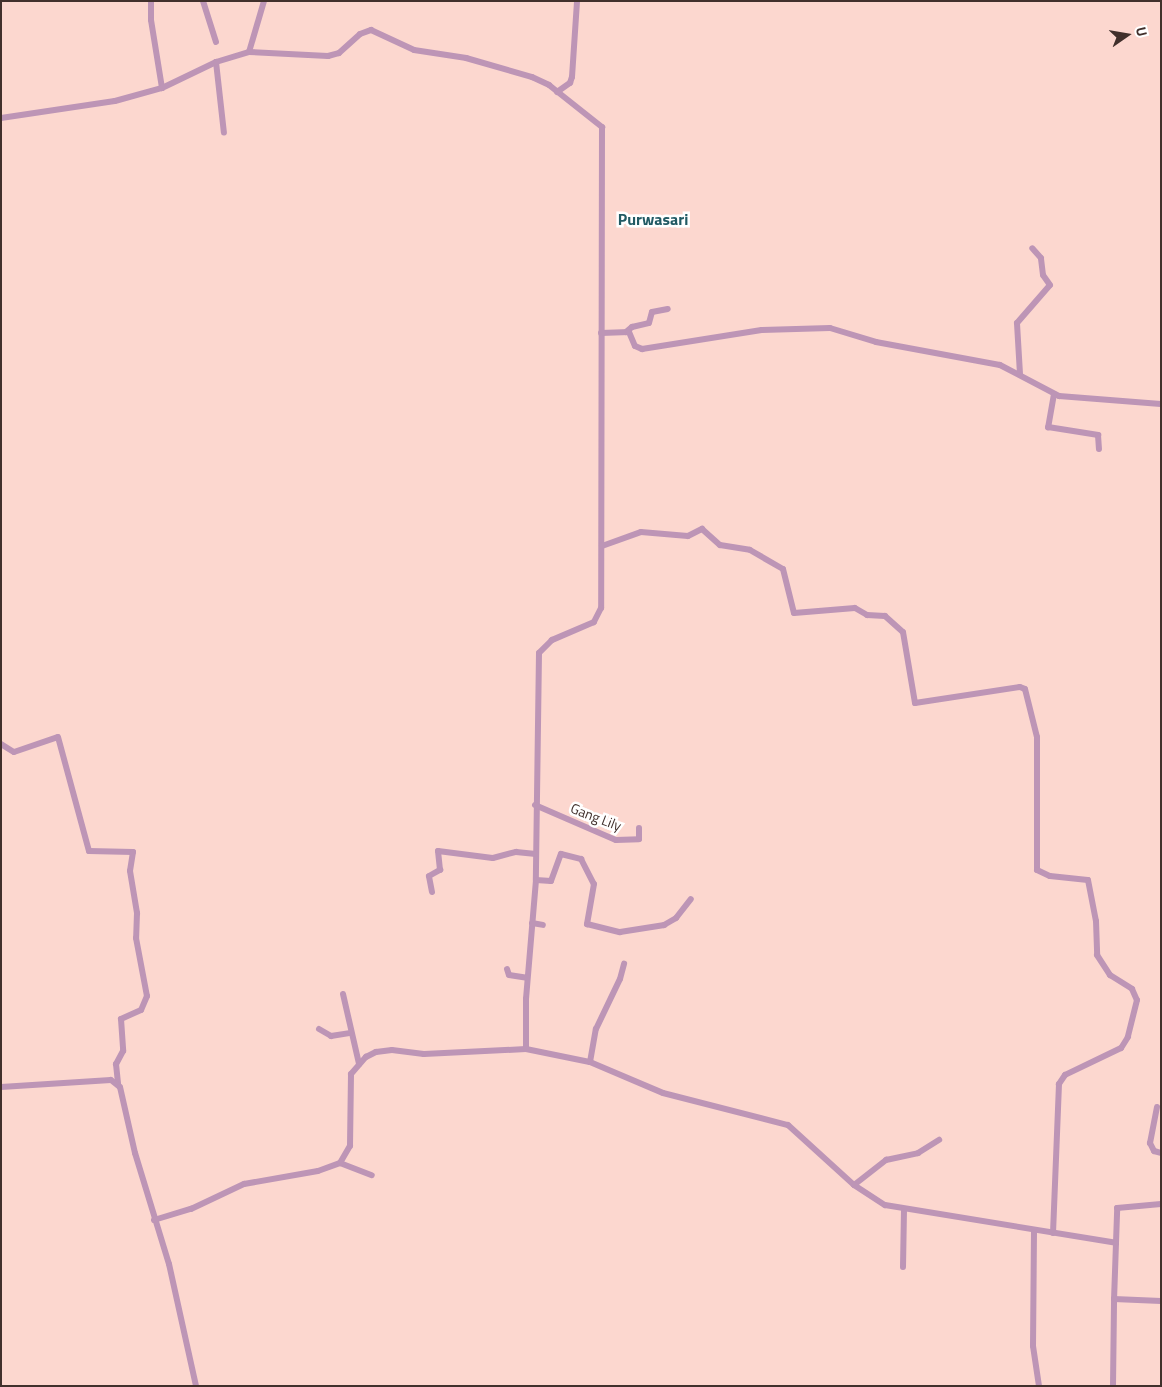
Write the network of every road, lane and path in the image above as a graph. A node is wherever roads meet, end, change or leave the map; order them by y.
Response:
1 (151, 1) edge
2 (203, 1) edge
3 (264, 1) edge
4 (577, 1) edge
5 (216, 42) dead end
6 (250, 52) junction
7 (216, 62) junction
8 (162, 88) junction
9 (557, 92) junction
10 (1, 118) edge
11 (224, 133) dead end
12 (1032, 248) dead end
13 (668, 309) dead end
14 (626, 332) junction
15 (601, 333) junction
16 (1020, 374) junction
17 (1054, 394) junction
18 (1161, 404) edge
19 (1099, 449) dead end
20 (602, 546) junction
21 (1, 744) edge
22 (535, 805) junction
23 (639, 828) dead end
24 (536, 854) junction
25 (536, 880) junction
26 (432, 892) dead end
27 (691, 899) dead end
28 (532, 923) junction
29 (543, 925) dead end
30 (624, 964) dead end
31 (507, 969) dead end
32 (527, 978) junction
33 (343, 994) dead end
34 (319, 1029) dead end
35 (351, 1033) junction
36 (526, 1049) junction
37 (590, 1062) junction
38 (358, 1064) junction
39 (118, 1084) junction
40 (1, 1087) edge
41 (1157, 1107) dead end
42 (939, 1140) dead end
43 (1161, 1153) edge
44 (340, 1163) junction
45 (372, 1174) dead end
46 (854, 1186) junction
47 (1161, 1204) edge
48 (904, 1209) junction
49 (154, 1220) junction
50 (1034, 1232) junction
51 (1053, 1234) junction
52 (1116, 1243) junction
53 (903, 1267) dead end
54 (1114, 1299) junction
55 (1161, 1300) edge
56 (196, 1386) edge
57 (1039, 1386) edge
58 (1113, 1386) edge

1 - 8 street
2 - 5 street
3 - 6 street
4 - 9 street
6 - 7 street
6 - 9 street
7 - 8 street
7 - 11 street
8 - 10 street
9 - 15 street
12 - 16 street
13 - 14 street
14 - 15 street
14 - 16 street
15 - 20 street
16 - 17 street
17 - 18 street
17 - 19 street
20 - 22 street
20 - 51 street
21 - 39 street
22 - 23 street, Gang Lily
22 - 24 street
24 - 25 street
24 - 26 street
25 - 27 street
25 - 28 street
28 - 29 street
28 - 32 street
30 - 37 street
31 - 32 street
32 - 36 street
33 - 35 street
34 - 35 street
35 - 38 street
36 - 37 street
36 - 38 street
37 - 46 street
38 - 44 street
39 - 40 street
39 - 49 street
41 - 43 street
42 - 46 street
44 - 45 street
44 - 49 street
46 - 48 street
47 - 52 street
48 - 50 street
48 - 53 street
49 - 56 street
50 - 51 street
50 - 57 street
51 - 52 street
52 - 54 street
54 - 55 street
54 - 58 street

